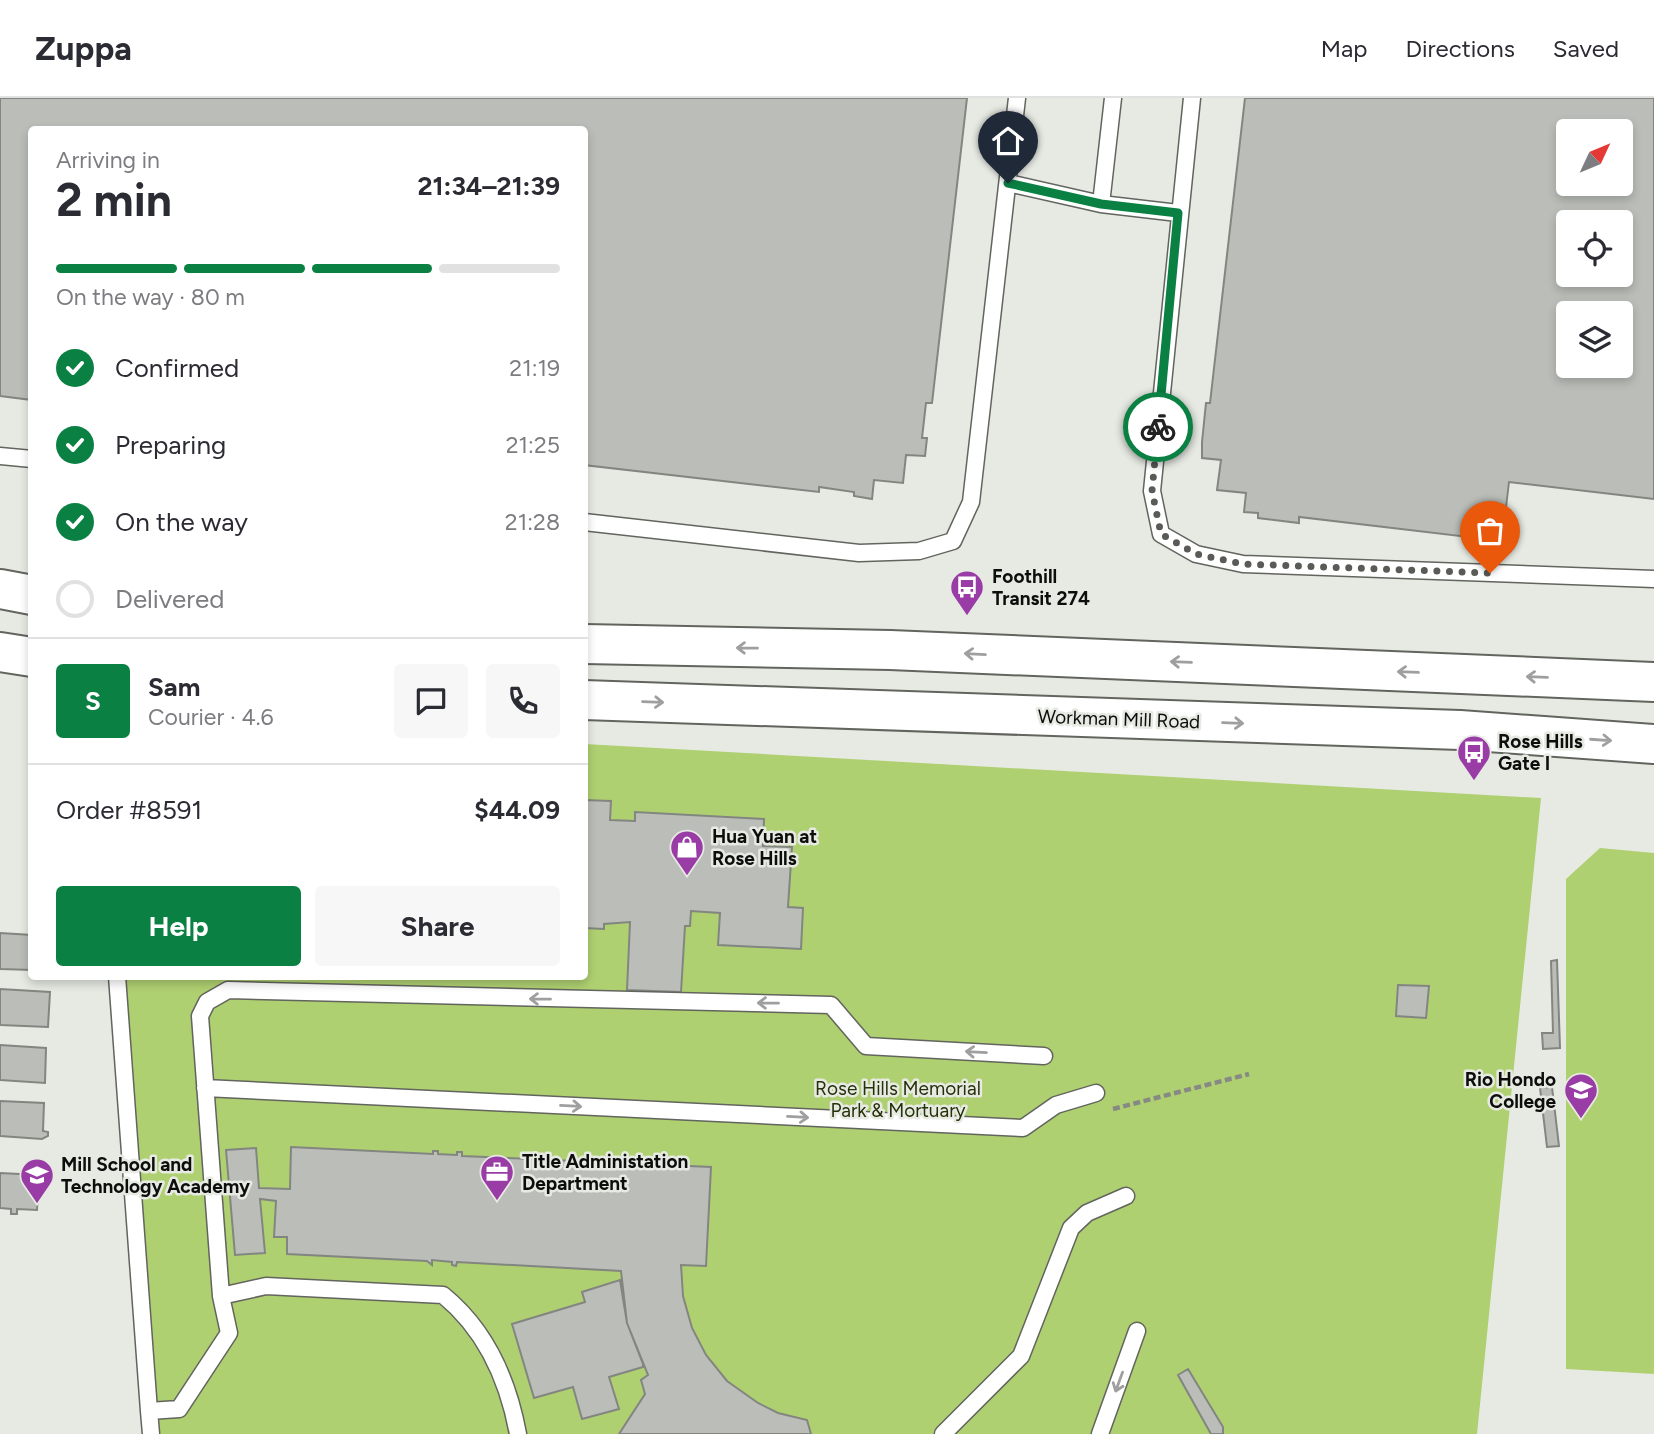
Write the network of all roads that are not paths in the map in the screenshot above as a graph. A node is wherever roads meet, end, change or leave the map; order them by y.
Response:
1 (1017, 98) edge
2 (1113, 98) edge
3 (1192, 98) edge
4 (1008, 183) junction
5 (1101, 204) junction
6 (1178, 213) junction
7 (0, 456) edge
8 (28, 459) edge
9 (588, 522) edge
10 (1654, 579) edge
11 (0, 589) edge
12 (28, 595) edge
13 (588, 644) edge
14 (0, 652) edge
15 (28, 656) edge
16 (1654, 682) edge
17 (588, 700) edge
18 (1654, 744) edge
19 (117, 980) edge
20 (1044, 1056) dead end
21 (205, 1088) junction
22 (1096, 1093) dead end
23 (1126, 1196) dead end
24 (221, 1296) junction
25 (1137, 1331) dead end
26 (149, 1410) junction
27 (151, 1434) edge
28 (518, 1434) edge
29 (943, 1434) edge
30 (1100, 1434) edge

1 - 4 lane
2 - 5 lane
3 - 6 lane
4 - 5 lane
4 - 9 lane
5 - 6 lane
6 - 10 lane
7 - 8 lane
11 - 12 main road
16 -> 13 main road
14 - 15 main road
17 -> 18 main road, Workman Mill Road
19 - 26 lane
20 -> 21 lane
21 -> 22 lane
21 - 24 lane
23 - 29 lane
24 - 26 lane
24 - 28 lane
25 -> 30 lane
26 - 27 lane

